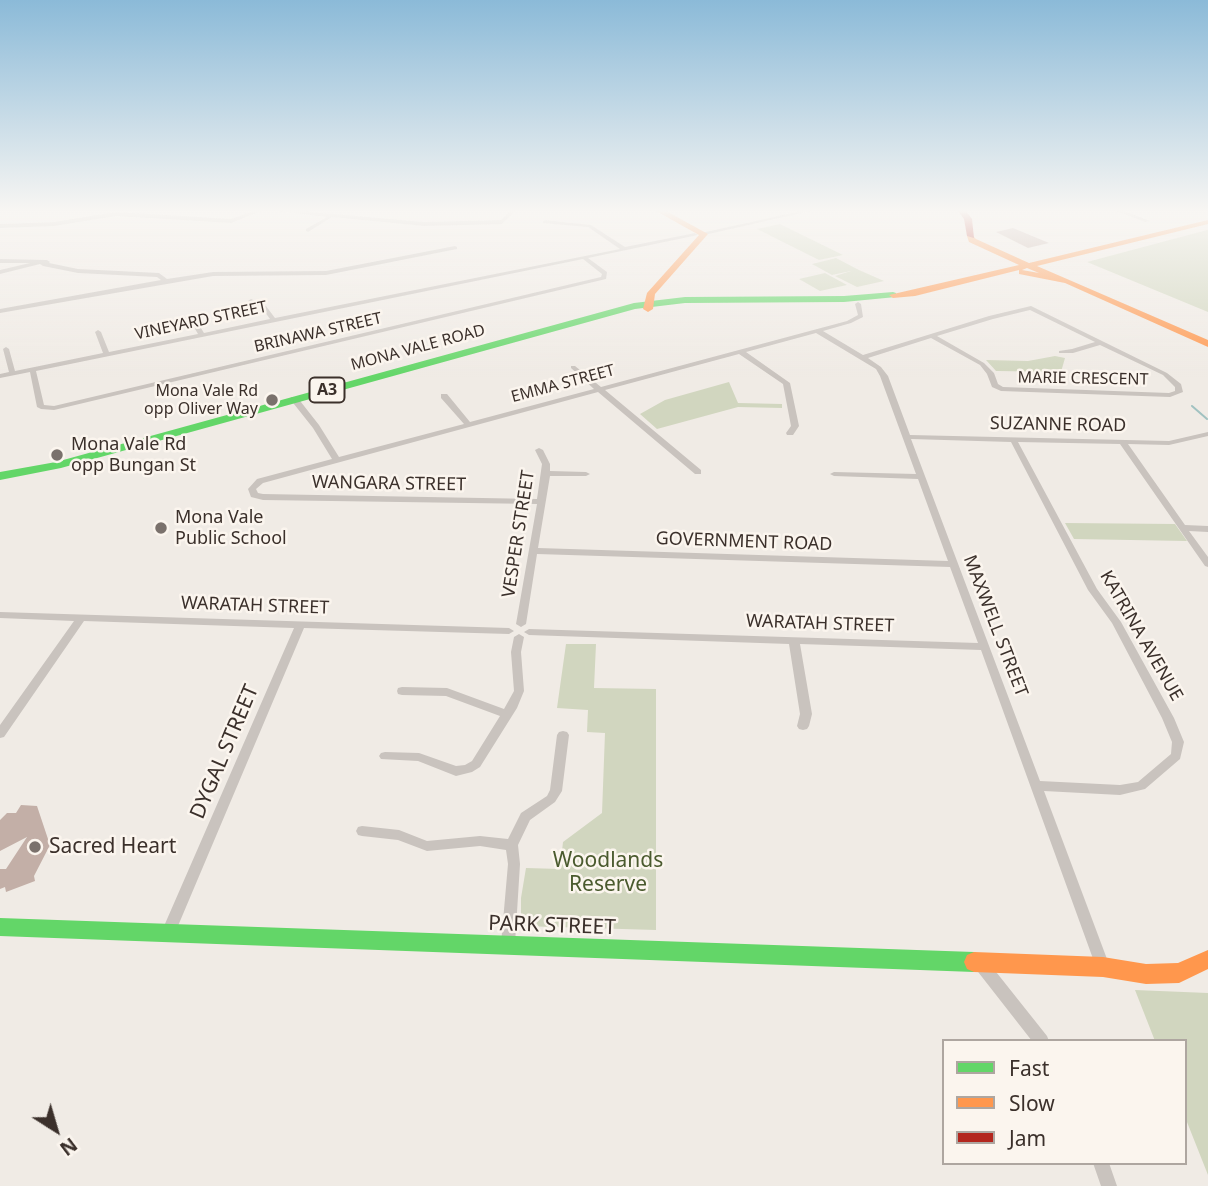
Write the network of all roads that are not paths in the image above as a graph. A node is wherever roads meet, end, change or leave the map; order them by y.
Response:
1 (27, 266) edge
2 (55, 266) edge
3 (360, 266) edge
4 (538, 266) edge
5 (596, 266) edge
6 (676, 266) edge
7 (1004, 266) edge
8 (1032, 266) edge
9 (1033, 266) edge
10 (1034, 266) edge
11 (0, 272) edge
12 (994, 274) junction
13 (166, 281) junction
14 (894, 296) junction
15 (835, 299) junction
16 (251, 301) dead end
17 (858, 304) junction
18 (648, 306) junction
19 (0, 312) edge
20 (188, 318) dead end
21 (274, 321) junction
22 (816, 330) junction
23 (98, 332) dead end
24 (201, 334) junction
25 (933, 337) junction
26 (1100, 343) junction
27 (1208, 344) edge
28 (6, 349) dead end
29 (740, 351) junction
30 (1060, 352) dead end
31 (107, 355) junction
32 (862, 358) junction
33 (573, 367) dead end
34 (33, 371) junction
35 (12, 372) junction
36 (0, 376) edge
37 (600, 389) junction
38 (444, 396) dead end
39 (294, 399) junction
40 (469, 425) junction
41 (790, 433) dead end
42 (1208, 433) edge
43 (907, 437) junction
44 (1013, 439) junction
45 (1123, 443) junction
46 (539, 450) dead end
47 (89, 456) junction
48 (337, 460) junction
49 (0, 470) edge
50 (698, 472) dead end
51 (546, 473) junction
52 (586, 474) dead end
53 (834, 474) dead end
54 (0, 476) edge
55 (921, 477) junction
56 (260, 481) joint
57 (542, 502) junction
58 (1183, 528) junction
59 (1208, 529) edge
60 (534, 551) junction
61 (953, 564) junction
62 (1208, 564) edge
63 (0, 615) edge
64 (82, 617) junction
65 (300, 625) junction
66 (520, 631) junction
67 (794, 641) junction
68 (985, 647) junction
69 (402, 691) dead end
70 (505, 714) junction
71 (803, 726) dead end
72 (0, 734) edge
73 (563, 735) dead end
74 (384, 756) dead end
75 (1037, 786) junction
76 (362, 831) dead end
77 (512, 845) junction
78 (0, 927) edge
79 (168, 933) junction
80 (508, 944) junction
81 (1208, 959) edge
82 (980, 962) junction
83 (1103, 967) junction
84 (1040, 1039) edge
85 (1102, 1165) edge
86 (1109, 1186) edge

1 - 11 street
2 - 13 street
3 - 13 street
4 - 21 street, VINEYARD STREET
5 - 34 street, BRINAWA STREET
6 - 18 main road
7 - 12 main road
8 - 12 main road, MONA VALE ROAD / A3
9 - 17 main road, MONA VALE ROAD / A3
10 - 27 main road
12 - 14 main road, MONA VALE ROAD / A3
13 - 19 street
14 - 15 main road, MONA VALE ROAD / A3
14 - 17 main road
15 - 17 main road
15 - 18 main road, MONA VALE ROAD / A3
16 - 21 street
17 - 18 main road, MONA VALE ROAD / A3
17 - 22 street, EMMA STREET
18 - 39 main road, MONA VALE ROAD / A3
20 - 24 street
21 - 24 street, VINEYARD STREET
22 - 29 street, EMMA STREET
22 - 32 street, MAXWELL STREET
23 - 31 street
24 - 31 street, VINEYARD STREET
25 - 26 street
25 - 26 street, MARIE CRESCENT
25 - 32 street
26 - 30 street
28 - 35 street
29 - 37 street, EMMA STREET
29 - 41 street
31 - 34 street, VINEYARD STREET
32 - 43 street, MAXWELL STREET
33 - 37 street
34 - 35 street, VINEYARD STREET
35 - 36 street, VINEYARD STREET
37 - 40 street, EMMA STREET
37 - 50 street
38 - 40 street
39 - 47 main road, MONA VALE ROAD / A3
39 - 48 street
40 - 48 street, EMMA STREET
42 - 45 street, SUZANNE ROAD
43 - 44 street, SUZANNE ROAD
43 - 55 street, MAXWELL STREET
44 - 45 street, SUZANNE ROAD
44 - 75 street, KATRINA AVENUE
45 - 58 street
46 - 51 street, VESPER STREET
47 - 49 main road, MONA VALE ROAD / A3
47 - 54 main road, MONA VALE ROAD / A3
48 - 56 street, EMMA STREET
51 - 52 street
51 - 57 street, VESPER STREET
53 - 55 street
55 - 61 street, MAXWELL STREET
56 - 57 street, WANGARA STREET
57 - 60 street, VESPER STREET
58 - 59 street
58 - 62 street
60 - 61 street, GOVERNMENT ROAD
60 - 66 street, VESPER STREET
61 - 68 street, MAXWELL STREET
63 - 64 street, WARATAH STREET
64 - 65 street, WARATAH STREET
64 - 72 street
65 - 66 street, WARATAH STREET
65 - 79 street, DYGAL STREET
66 - 67 street, WARATAH STREET
66 - 70 street, VESPER STREET
67 - 68 street, WARATAH STREET
67 - 71 street
68 - 75 street, MAXWELL STREET
69 - 70 street
70 - 74 street, VESPER STREET
73 - 77 street
75 - 83 street, MAXWELL STREET
76 - 77 street
77 - 80 street
78 - 79 main road, PARK STREET
79 - 80 main road, PARK STREET
80 - 82 main road, PARK STREET
81 - 83 main road, PARK STREET
82 - 83 main road, PARK STREET
82 - 84 street
85 - 86 street

